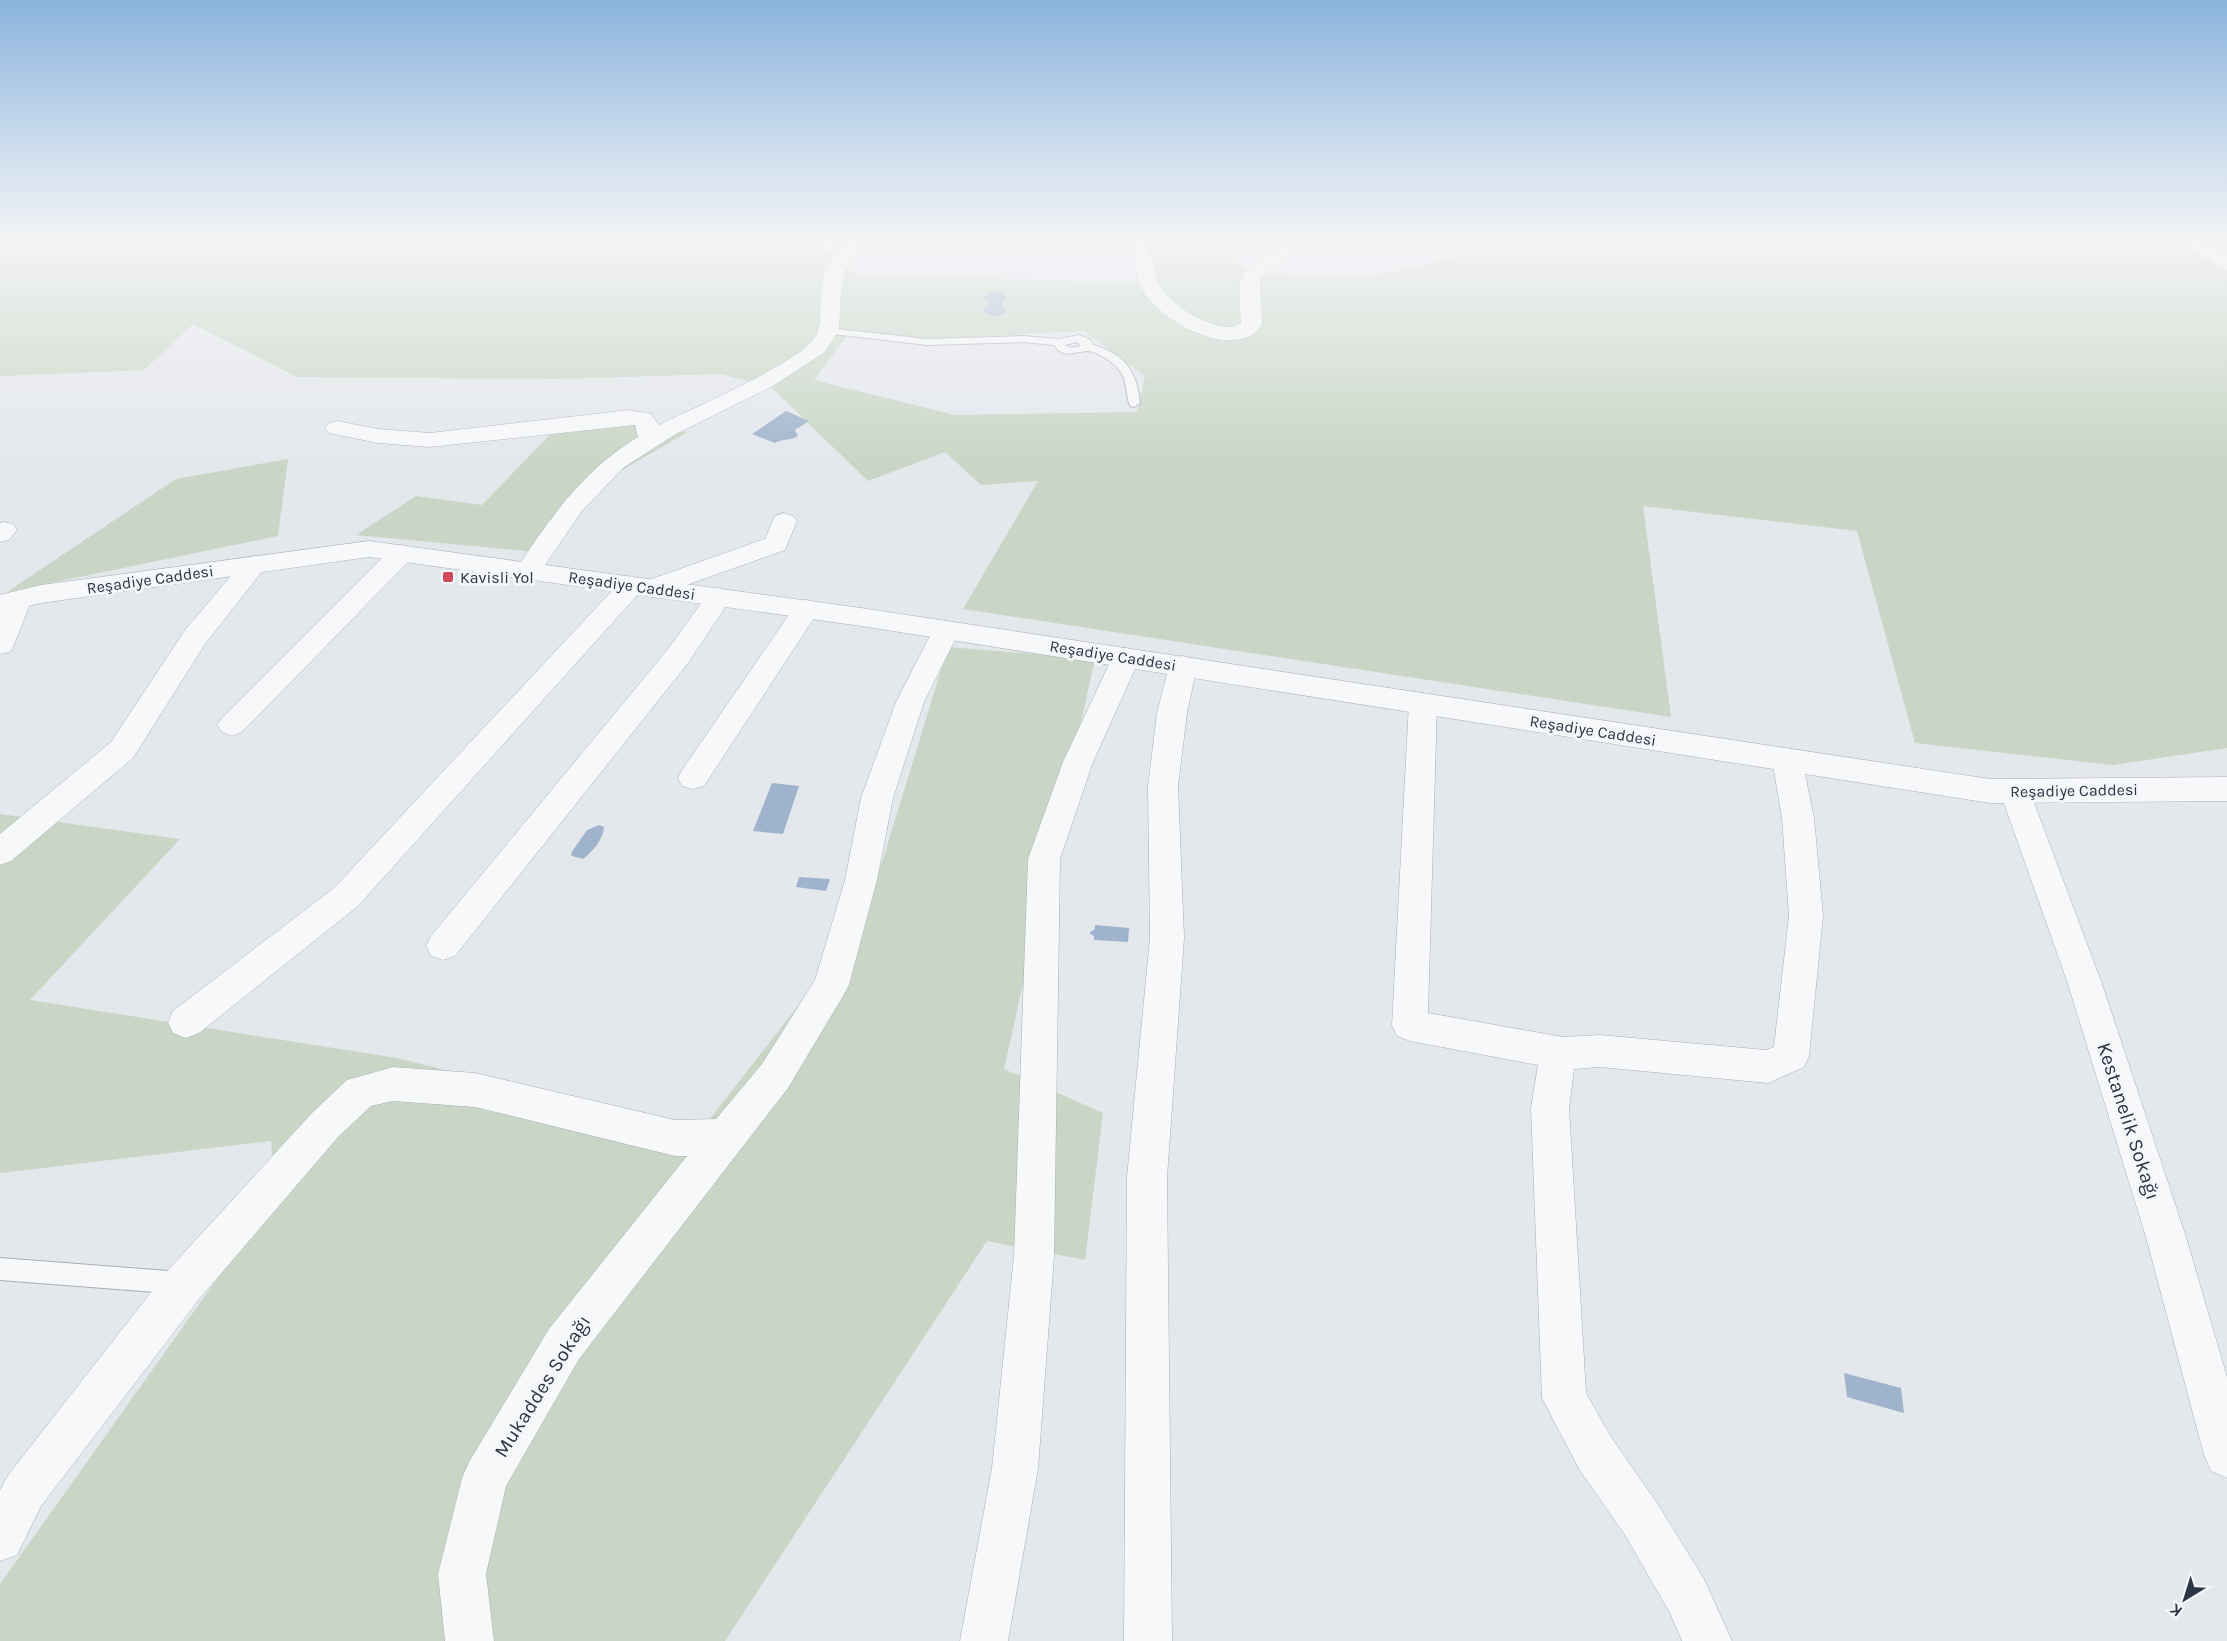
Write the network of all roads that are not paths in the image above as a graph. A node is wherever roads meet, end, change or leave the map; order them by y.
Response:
1 (829, 312) edge
2 (1175, 312) edge
3 (1251, 312) edge
4 (828, 331) junction
5 (1134, 403) dead end
6 (337, 428) dead end
7 (650, 440) junction
8 (784, 521) dead end
9 (402, 553) junction
10 (255, 564) junction
11 (528, 571) junction
12 (642, 586) junction
13 (719, 597) junction
14 (10, 602) edge
15 (807, 609) junction
16 (946, 630) junction
17 (0, 645) edge
18 (1126, 657) junction
19 (1183, 666) junction
20 (1424, 704) junction
21 (232, 725) dead end
22 (1787, 759) junction
23 (693, 778) dead end
24 (2227, 789) edge
25 (2015, 792) junction
26 (0, 852) edge
27 (443, 946) dead end
28 (186, 1022) dead end
29 (1563, 1053) junction
30 (725, 1137) junction
31 (0, 1269) edge
32 (185, 1283) junction
33 (2227, 1455) edge
34 (0, 1538) edge
35 (469, 1641) edge
36 (984, 1641) edge
37 (1148, 1641) edge
38 (1707, 1641) edge

1 - 4 street
2 - 3 street
4 - 5 lane
4 - 7 street
6 - 7 street
7 - 11 street
8 - 12 street
9 - 10 street, Reşadiye Caddesi
9 - 11 street, Reşadiye Caddesi
9 - 21 street
10 - 14 street, Reşadiye Caddesi
10 - 26 street
11 - 12 street, Reşadiye Caddesi
12 - 13 street, Reşadiye Caddesi
12 - 28 street
13 - 15 street, Reşadiye Caddesi
13 - 27 street
14 - 17 street
15 - 16 street, Reşadiye Caddesi
15 - 23 street
16 - 18 street, Reşadiye Caddesi
16 - 30 street, Mukaddes Sokağı
18 - 19 street, Reşadiye Caddesi
18 - 36 street
19 - 20 street, Reşadiye Caddesi
19 - 37 street
20 - 22 street, Reşadiye Caddesi
20 - 29 street
22 - 25 street, Reşadiye Caddesi
22 - 29 street
24 - 25 street, Reşadiye Caddesi
25 - 33 street, Kestanelik Sokağı
29 - 38 street
30 - 32 street
30 - 35 street, Mukaddes Sokağı
31 - 32 lane
32 - 34 street

